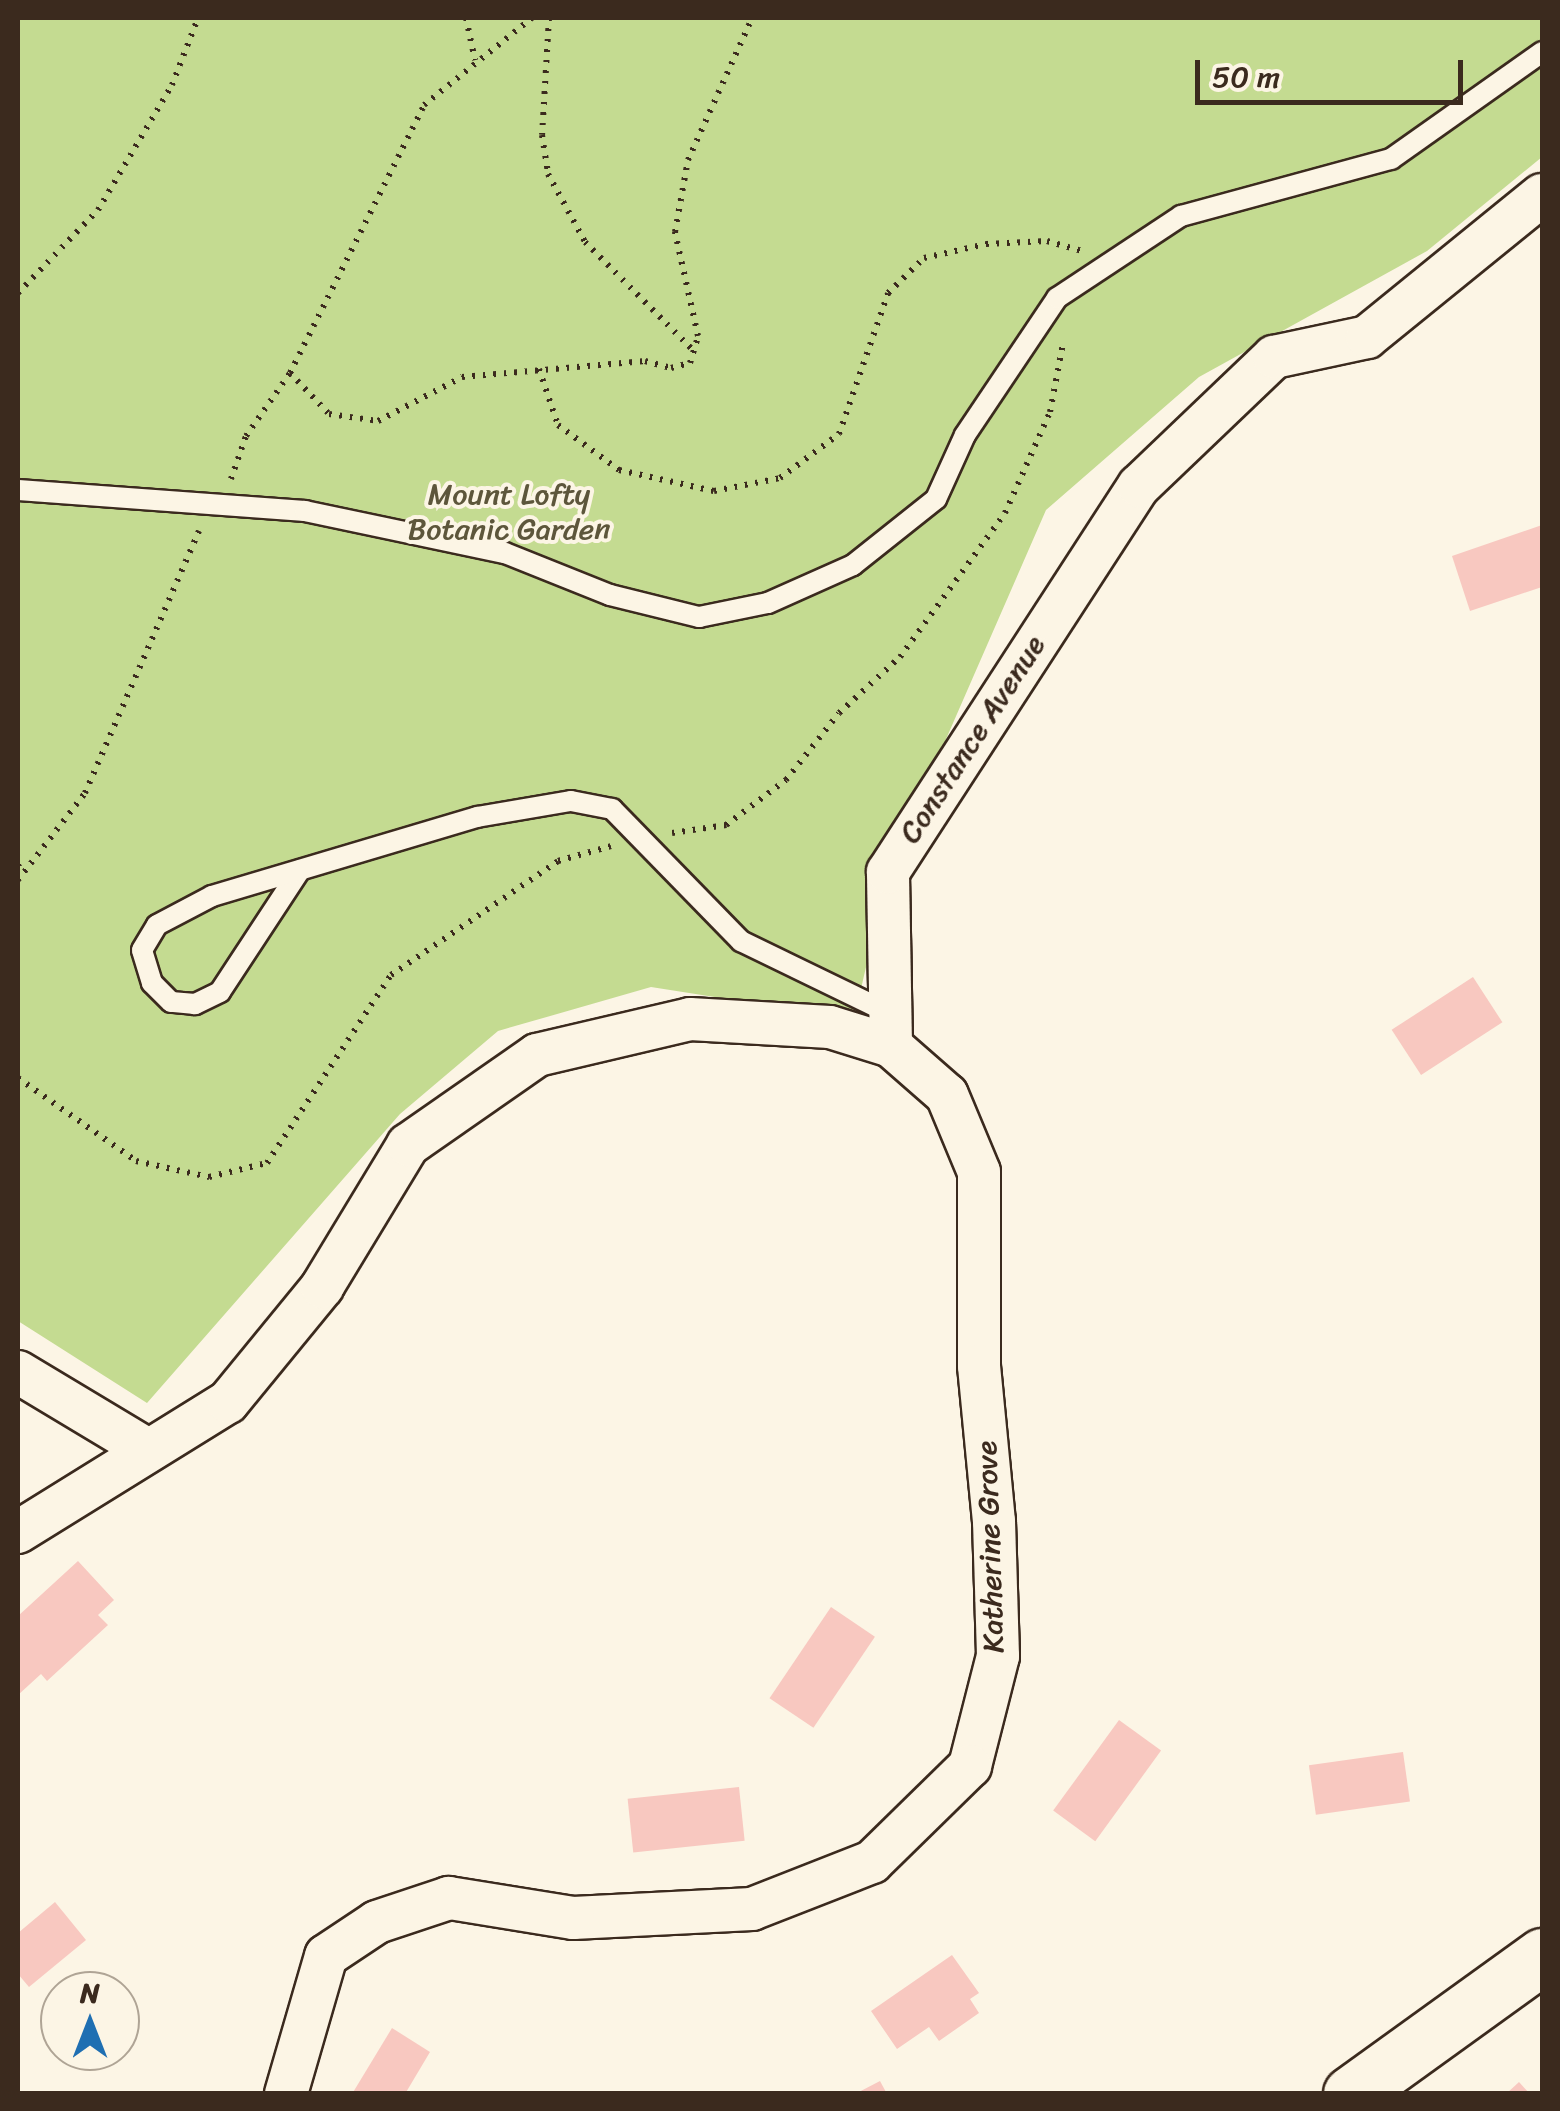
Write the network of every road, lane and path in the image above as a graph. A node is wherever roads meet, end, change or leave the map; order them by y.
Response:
1 (198, 18) edge
2 (466, 18) edge
3 (532, 18) edge
4 (549, 18) edge
5 (752, 18) edge
6 (1542, 52) edge
7 (475, 60) junction
8 (1542, 195) edge
9 (1113, 258) junction
10 (18, 292) edge
11 (539, 369) dead end
12 (290, 373) dead end
13 (18, 490) edge
14 (18, 865) edge
15 (300, 870) junction
16 (22, 874) dead end
17 (890, 1029) junction
18 (18, 1372) edge
19 (148, 1450) junction
20 (18, 1532) edge
21 (1542, 1956) edge
22 (286, 2094) edge
23 (1351, 2094) edge

1 - 10 path
2 - 7 path
3 - 7 path
4 - 5 path
6 - 9 lane
7 - 12 path
8 - 17 street, Constance Avenue
9 - 11 path
9 - 13 lane
14 - 16 path
15 - 15 lane
15 - 17 lane
17 - 19 street
17 - 22 street, Katherine Grove
18 - 19 street
19 - 20 street
21 - 23 main road

